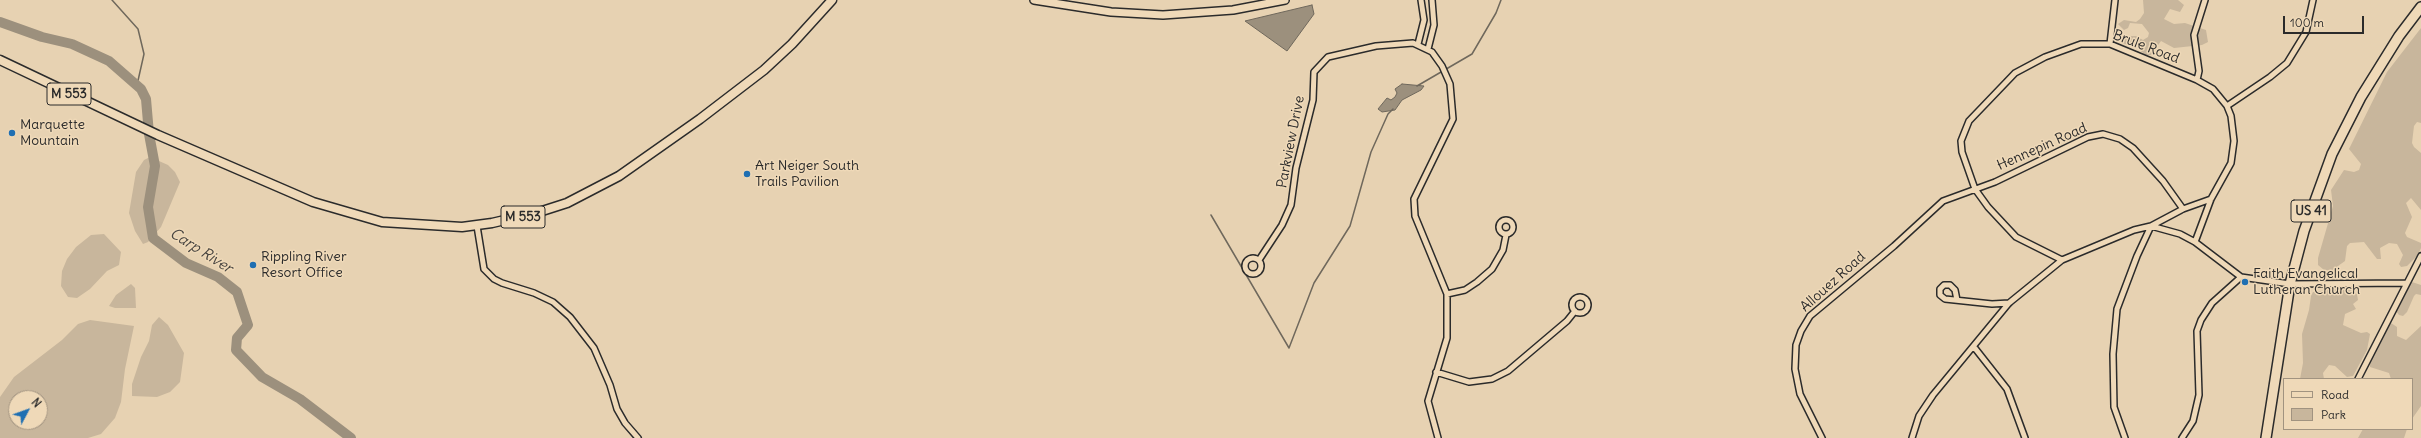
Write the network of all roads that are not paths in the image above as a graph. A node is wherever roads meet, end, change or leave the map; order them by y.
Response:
1 (832, 0) edge
2 (1034, 0) edge
3 (1285, 0) edge
4 (1421, 0) edge
5 (1432, 0) edge
6 (2115, 0) edge
7 (2205, 0) edge
8 (2313, 0) edge
9 (2421, 8) edge
10 (1418, 44) junction
11 (2110, 44) junction
12 (1428, 49) junction
13 (0, 60) edge
14 (2197, 80) junction
15 (2227, 106) junction
16 (1975, 188) junction
17 (2212, 199) junction
18 (2183, 209) junction
19 (477, 226) junction
20 (2151, 226) junction
21 (1506, 235) dead end
22 (2195, 242) junction
23 (2421, 256) edge
24 (1259, 260) dead end
25 (2062, 260) junction
26 (2241, 277) junction
27 (2406, 283) junction
28 (2290, 284) junction
29 (1447, 294) junction
30 (1957, 300) dead end
31 (2009, 303) junction
32 (1575, 311) dead end
33 (1974, 348) junction
34 (1436, 372) junction
35 (2358, 378) edge
36 (638, 438) edge
37 (1438, 438) edge
38 (1822, 438) edge
39 (1912, 438) edge
40 (2025, 438) edge
41 (2125, 438) edge
42 (2182, 438) edge
43 (2266, 438) edge

1 - 19 main road, M 553
2 - 3 street
4 - 10 street
5 - 12 street
6 - 11 street
7 - 14 street
8 - 15 street
9 - 28 highway, US 41
10 - 12 street, Parkview Drive
10 - 24 street, Parkview Drive
11 - 14 street, Brule Road
11 - 16 street, Brule Road
12 - 29 street
13 - 19 main road, M 553
14 - 15 street, Brule Road
15 - 17 street
16 - 18 street, Hennepin Road
16 - 25 street, Brule Road
16 - 38 street, Allouez Road
17 - 18 street
17 - 22 street
18 - 20 street
19 - 36 street
20 - 22 street
20 - 25 street
20 - 41 street
21 - 29 street
22 - 26 street
23 - 27 street
25 - 31 street
26 - 28 street
26 - 42 street
27 - 28 street
27 - 35 street
28 - 43 highway, US 41
29 - 34 street
30 - 31 street
31 - 33 street
32 - 34 street
33 - 39 street
33 - 40 street
34 - 37 street

